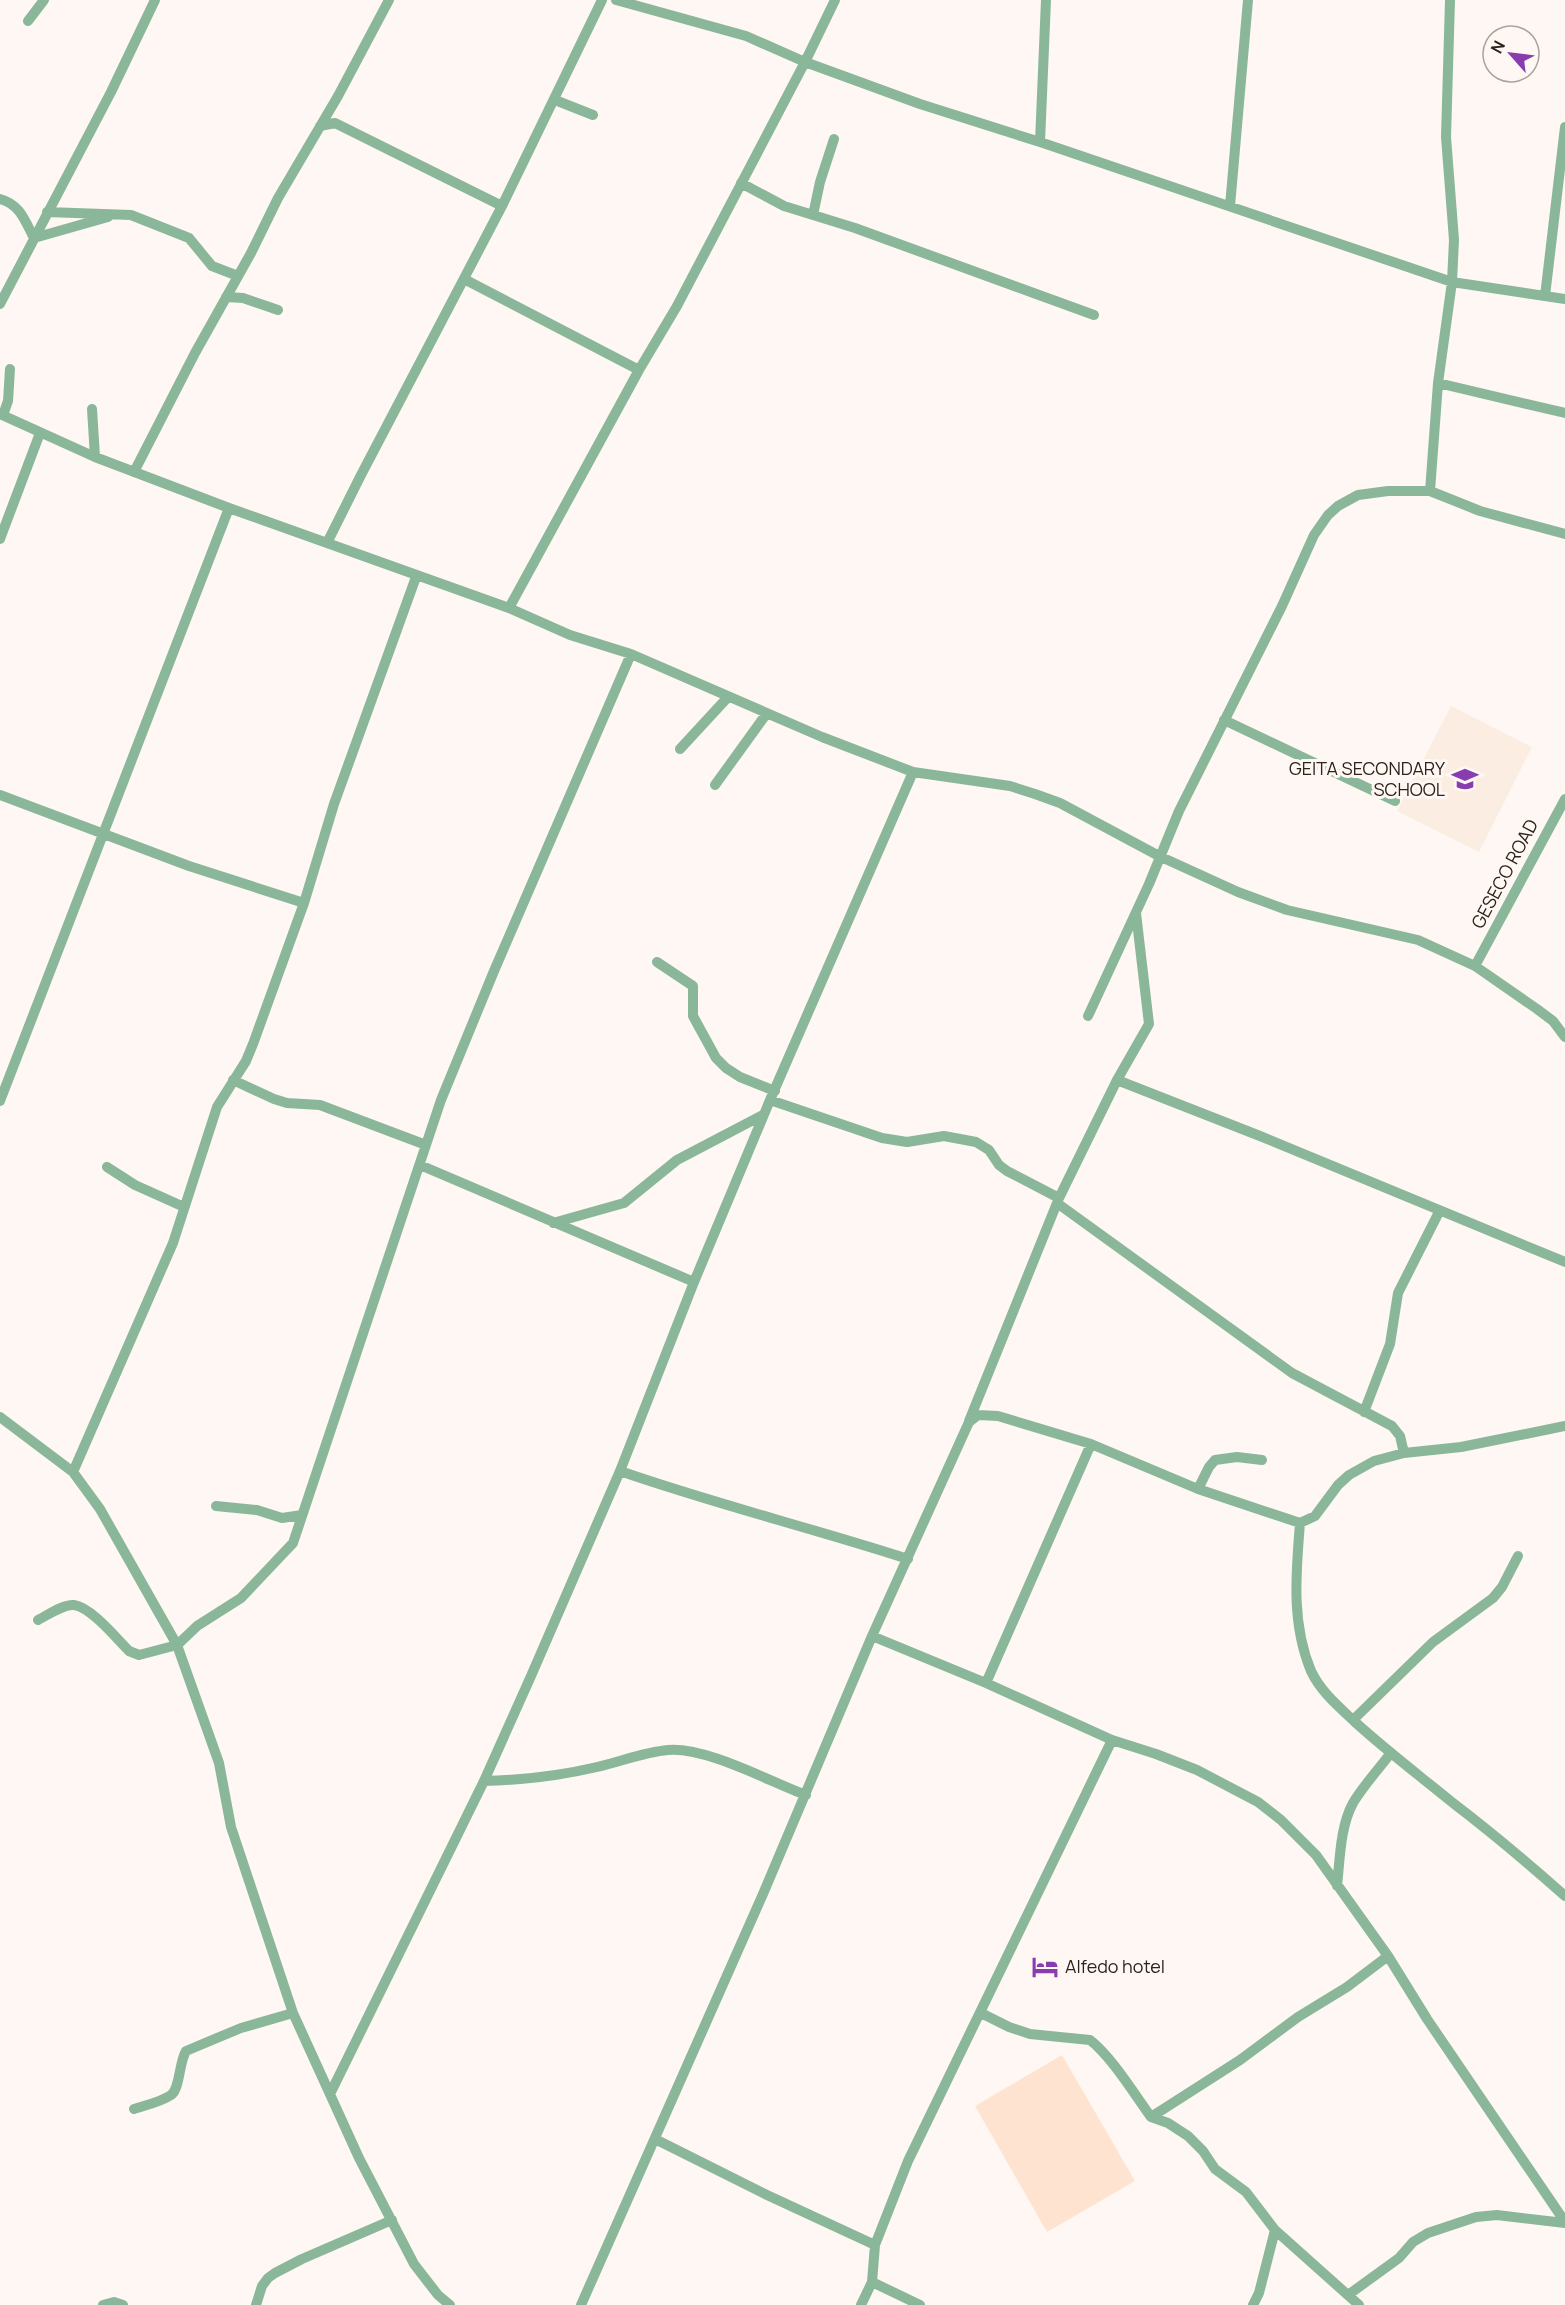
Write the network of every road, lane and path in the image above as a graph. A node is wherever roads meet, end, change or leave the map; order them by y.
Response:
1 (44, 0) edge
2 (154, 0) edge
3 (388, 0) edge
4 (602, 0) edge
5 (616, 0) edge
6 (835, 0) edge
7 (1046, 0) edge
8 (1248, 0) edge
9 (1450, 0) edge
10 (28, 21) dead end
11 (805, 62) junction
12 (555, 100) junction
13 (593, 115) dead end
14 (320, 126) junction
15 (1565, 127) edge
16 (834, 139) dead end
17 (1040, 142) junction
18 (741, 183) junction
19 (0, 199) edge
20 (502, 206) junction
21 (1230, 207) junction
22 (47, 212) junction
23 (115, 214) junction
24 (813, 215) junction
25 (34, 238) junction
26 (238, 276) junction
27 (464, 279) junction
28 (1452, 282) junction
29 (1545, 296) junction
30 (226, 297) junction
31 (1565, 299) edge
32 (0, 304) edge
33 (278, 310) dead end
34 (1094, 315) dead end
35 (10, 369) dead end
36 (639, 370) junction
37 (1438, 383) junction
38 (92, 409) dead end
39 (1565, 413) edge
40 (1, 415) edge
41 (40, 433) junction
42 (95, 457) junction
43 (134, 471) junction
44 (1430, 491) junction
45 (229, 508) junction
46 (1565, 534) edge
47 (0, 538) edge
48 (327, 543) junction
49 (416, 576) junction
50 (509, 608) junction
51 (631, 654) junction
52 (728, 697) junction
53 (767, 713) junction
54 (1224, 720) junction
55 (680, 749) dead end
56 (913, 772) junction
57 (715, 785) dead end
58 (0, 795) edge
59 (1565, 799) edge
60 (1395, 801) dead end
61 (104, 835) junction
62 (1160, 856) junction
63 (304, 903) junction
64 (1136, 912) junction
65 (657, 962) dead end
66 (1475, 966) junction
67 (1088, 1016) dead end
68 (1565, 1036) edge
69 (233, 1080) junction
70 (1117, 1080) junction
71 (2, 1089) edge
72 (772, 1095) junction
73 (0, 1101) edge
74 (764, 1115) junction
75 (426, 1145) junction
76 (420, 1165) junction
77 (107, 1167) dead end
78 (1058, 1200) junction
79 (184, 1207) junction
80 (1439, 1212) junction
81 (553, 1223) junction
82 (1565, 1262) edge
83 (694, 1282) junction
84 (1364, 1412) junction
85 (0, 1417) edge
86 (969, 1422) junction
87 (1565, 1426) edge
88 (1091, 1444) junction
89 (1404, 1453) junction
90 (1262, 1460) dead end
91 (620, 1471) junction
92 (73, 1472) junction
93 (1198, 1489) junction
94 (216, 1506) dead end
95 (303, 1515) junction
96 (1300, 1523) junction
97 (1518, 1556) dead end
98 (908, 1559) junction
99 (38, 1620) dead end
100 (872, 1636) junction
101 (177, 1645) junction
102 (986, 1683) junction
103 (1353, 1720) junction
104 (1112, 1740) junction
105 (1390, 1754) junction
106 (484, 1781) junction
107 (806, 1795) junction
108 (1337, 1886) junction
109 (1565, 1896) edge
110 (1388, 1956) junction
111 (293, 2013) junction
112 (981, 2013) junction
113 (330, 2094) junction
114 (135, 2109) dead end
115 (1151, 2117) junction
116 (656, 2139) junction
117 (392, 2220) junction
118 (1565, 2223) edge
119 (1275, 2230) junction
120 (875, 2245) junction
121 (872, 2282) junction
122 (1348, 2295) junction
123 (103, 2305) edge
124 (123, 2305) edge
125 (256, 2305) edge
126 (450, 2305) edge
127 (580, 2305) edge
128 (861, 2305) edge
129 (920, 2305) edge
130 (1254, 2305) edge
131 (1359, 2305) edge

1 - 10 street
2 - 22 street
3 - 14 street
4 - 12 street
5 - 11 street
6 - 11 street
7 - 17 street
8 - 21 street
9 - 28 street
11 - 17 street
11 - 18 street
12 - 13 street
12 - 20 street
14 - 20 street
14 - 26 street
15 - 29 street
16 - 24 street
17 - 21 street
18 - 24 street
18 - 36 street
19 - 25 street
20 - 27 street
21 - 28 street
22 - 23 street
22 - 25 street
23 - 25 street
23 - 26 street
24 - 34 street
25 - 32 street
26 - 30 street
27 - 36 street
27 - 48 street
28 - 29 street
28 - 37 street
29 - 31 street
30 - 33 street
30 - 43 street
35 - 40 street
36 - 50 street
37 - 39 street
37 - 44 street
38 - 42 street
40 - 41 street
41 - 42 street
41 - 47 street
42 - 43 street
43 - 45 street
44 - 46 street
44 - 54 street
45 - 48 street
45 - 61 street
48 - 49 street
49 - 50 street
49 - 63 street
50 - 51 street
51 - 52 street
51 - 75 street
52 - 53 street
52 - 55 street
53 - 56 street
53 - 57 street
54 - 60 street
54 - 62 street
56 - 62 street
56 - 72 street
58 - 61 street
59 - 66 street, GESECO ROAD
61 - 63 street
61 - 71 street
62 - 64 street
62 - 66 street
63 - 69 street
64 - 67 street
64 - 70 street
65 - 72 street
66 - 68 street
69 - 75 street
69 - 79 street
70 - 78 street
70 - 80 street
71 - 73 street
72 - 74 street
72 - 78 street
74 - 81 street
74 - 83 street
75 - 76 street
76 - 81 street
76 - 95 street
77 - 79 street
78 - 84 street
78 - 86 street
79 - 92 street
80 - 82 street
80 - 84 street
81 - 83 street
83 - 91 street
84 - 89 street
85 - 92 street
86 - 88 street
86 - 98 street
87 - 89 street
88 - 93 street
88 - 102 street
89 - 96 street
90 - 93 street
91 - 98 street
91 - 106 street
92 - 101 street
93 - 96 street
94 - 95 street
95 - 101 street
96 - 103 street
97 - 103 street
98 - 100 street
99 - 101 street
100 - 102 street
100 - 107 street
101 - 111 street
102 - 104 street
103 - 105 street
104 - 108 street
104 - 112 street
105 - 108 street
105 - 109 street
106 - 107 street
106 - 113 street
107 - 116 street
108 - 110 street
110 - 115 street
110 - 118 street
111 - 113 street
111 - 114 street
112 - 115 street
112 - 120 street
113 - 117 street
115 - 119 street
116 - 120 street
116 - 127 street
117 - 125 street
117 - 126 street
118 - 122 street
119 - 122 street
119 - 130 street
120 - 121 street
121 - 128 street
121 - 129 street
122 - 131 street
123 - 124 street

